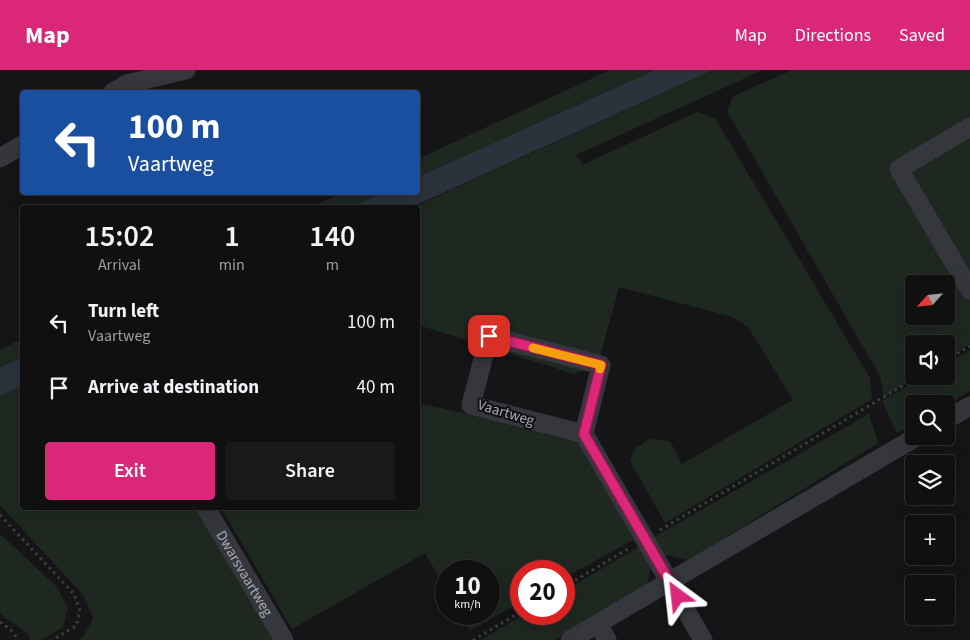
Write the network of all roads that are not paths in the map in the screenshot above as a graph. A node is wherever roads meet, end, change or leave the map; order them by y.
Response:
1 (186, 70) edge
2 (119, 82) edge
3 (970, 127) edge
4 (20, 146) edge
5 (0, 158) edge
6 (970, 290) edge
7 (970, 406) edge
8 (955, 415) edge
9 (584, 434) junction
10 (905, 444) edge
11 (207, 510) edge
12 (670, 581) junction
13 (602, 632) edge
14 (284, 640) edge
15 (570, 640) edge
16 (703, 640) edge

1 - 2 street
3 - 6 street
4 - 5 street
7 - 8 street
9 - 9 street, Vaartweg
9 - 12 street
10 - 12 street
11 - 14 street, Dwarsvaartweg
12 - 13 street
12 - 16 street
13 - 15 street

